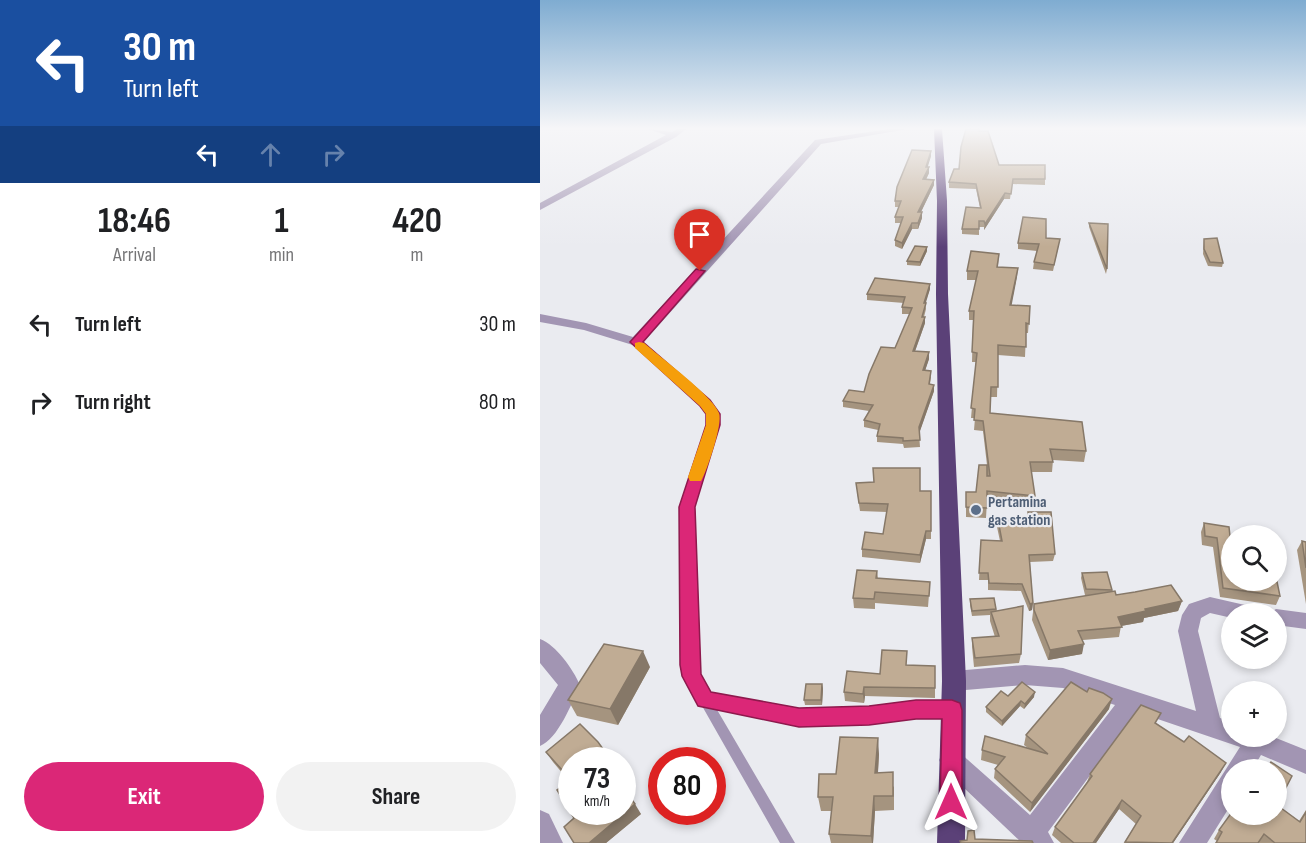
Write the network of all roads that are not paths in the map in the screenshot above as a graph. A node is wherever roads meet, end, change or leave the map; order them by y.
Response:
1 (611, 168) edge
2 (794, 168) edge
3 (940, 168) edge
4 (540, 207) edge
5 (540, 318) edge
6 (636, 342) junction
7 (1221, 607) edge
8 (1287, 618) edge
9 (1306, 621) edge
10 (540, 648) edge
11 (954, 681) junction
12 (705, 700) junction
13 (1131, 702) junction
14 (952, 710) junction
15 (1221, 729) edge
16 (540, 735) edge
17 (1268, 747) edge
18 (951, 760) junction
19 (1306, 762) edge
20 (1221, 797) edge
21 (540, 823) edge
22 (1037, 838) edge
23 (550, 843) edge
24 (788, 843) edge
25 (951, 843) edge
26 (1192, 843) edge

1 - 4 street
2 - 6 street
3 - 11 highway
5 - 6 street
6 - 12 lane
7 - 15 street
8 - 9 street
10 - 16 street
11 - 13 street
11 - 14 highway
12 - 14 lane
12 - 24 lane
13 - 15 street
13 - 22 street
14 - 18 highway
17 - 19 street
18 - 22 street
18 - 25 highway
20 - 26 street
21 - 23 street

